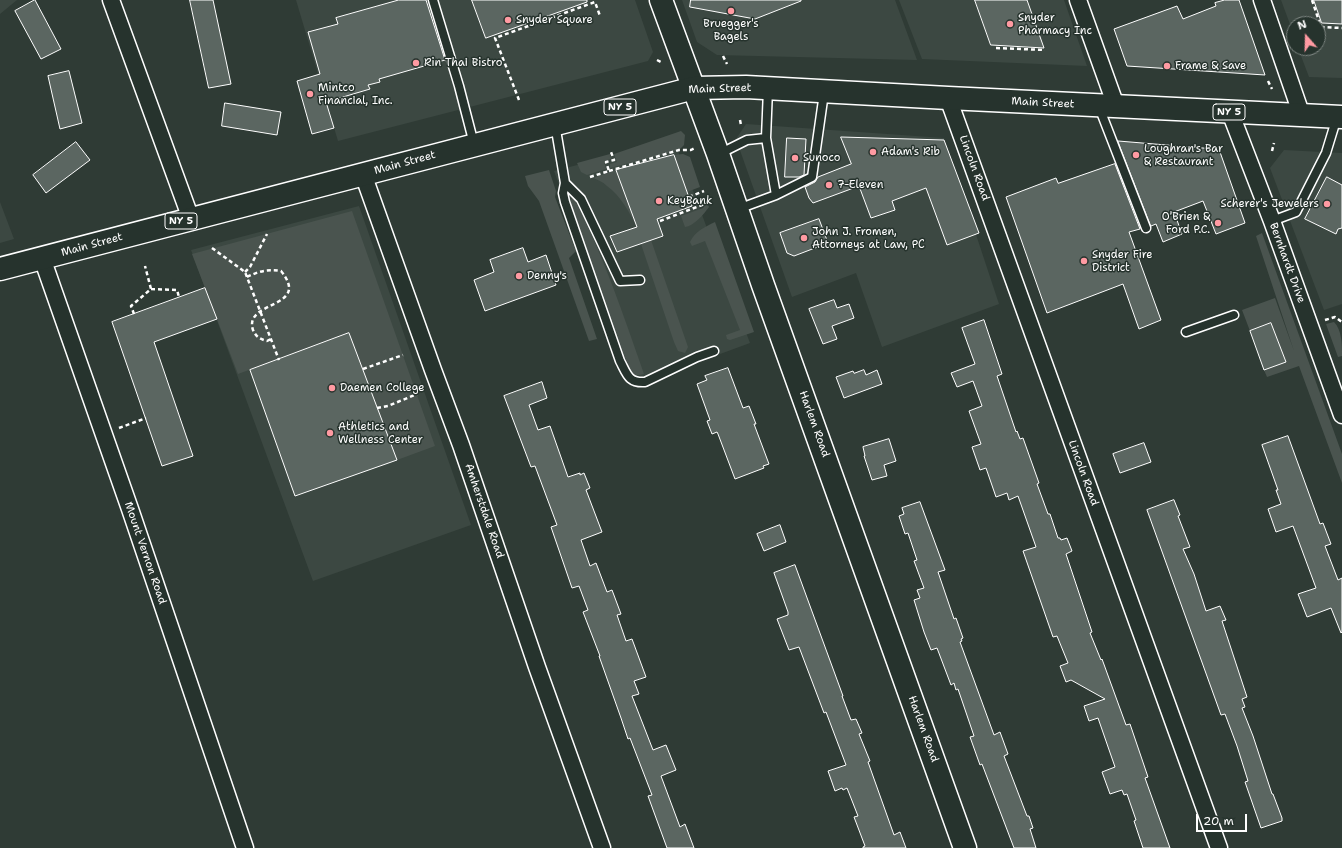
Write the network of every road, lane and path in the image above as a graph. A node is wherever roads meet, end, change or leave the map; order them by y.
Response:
1 (111, 0) edge
2 (433, 0) edge
3 (661, 0) edge
4 (1078, 0) edge
5 (1262, 0) edge
6 (1312, 0) edge
7 (600, 16) dead end
8 (1342, 28) edge
9 (996, 48) dead end
10 (1045, 50) dead end
11 (723, 56) dead end
12 (657, 60) dead end
13 (661, 62) dead end
14 (727, 64) dead end
15 (1268, 80) dead end
16 (694, 88) junction
17 (768, 88) junction
18 (1272, 89) dead end
19 (824, 92) junction
20 (948, 98) junction
21 (519, 100) dead end
22 (1107, 106) junction
23 (1230, 112) junction
24 (1302, 116) junction
25 (1339, 117) edge
26 (740, 120) dead end
27 (554, 124) junction
28 (741, 125) dead end
29 (766, 138) junction
30 (1274, 143) dead end
31 (474, 145) junction
32 (695, 147) dead end
33 (1272, 151) dead end
34 (611, 152) dead end
35 (718, 154) junction
36 (609, 171) junction
37 (363, 174) junction
38 (590, 177) dead end
39 (565, 184) junction
40 (704, 191) dead end
41 (776, 195) junction
42 (689, 197) dead end
43 (708, 201) dead end
44 (737, 209) junction
45 (191, 219) junction
46 (660, 221) dead end
47 (1272, 221) junction
48 (1146, 228) dead end
49 (266, 234) dead end
50 (212, 248) dead end
51 (42, 258) junction
52 (145, 266) dead end
53 (0, 269) edge
54 (245, 272) junction
55 (247, 277) junction
56 (640, 280) dead end
57 (151, 289) junction
58 (179, 297) dead end
59 (260, 311) junction
60 (134, 314) dead end
61 (1234, 314) dead end
62 (1325, 321) dead end
63 (1342, 322) edge
64 (1186, 332) dead end
65 (271, 339) junction
66 (714, 351) dead end
67 (403, 355) dead end
68 (279, 360) dead end
69 (363, 369) dead end
70 (417, 394) dead end
71 (377, 408) dead end
72 (1342, 414) edge
73 (146, 418) dead end
74 (103, 434) junction
75 (245, 848) edge
76 (602, 848) edge
77 (965, 848) edge
78 (1219, 848) edge

1 - 45 street
2 - 31 lane
3 - 16 main road, Harlem Road
4 - 22 street
5 - 24 street
6 - 8 path
7 - 21 path
9 - 10 path
11 - 14 path
12 - 13 path
15 - 18 path
16 - 17 main road, Main Street / NY 5
16 - 27 main road, Main Street / NY 5
16 - 35 main road, Harlem Road
17 - 19 main road, Main Street / NY 5
17 - 29 lane
19 - 20 main road, Main Street / NY 5
19 - 41 lane
20 - 22 main road, Main Street / NY 5
20 - 78 street, Lincoln Road
22 - 23 main road, Main Street / NY 5
22 - 48 lane
23 - 24 main road, Main Street / NY 5
23 - 47 street, Bernhardt Drive
24 - 25 main road, Main Street / NY 5
25 - 47 lane
26 - 28 path
27 - 31 main road, Main Street / NY 5
27 - 39 lane
29 - 35 lane
29 - 41 lane
30 - 33 path
31 - 37 main road, Main Street / NY 5
32 - 36 path
34 - 36 path
35 - 44 main road, Harlem Road
36 - 38 path
37 - 45 main road, Main Street / NY 5
37 - 76 street, Amherstdale Road
39 - 56 lane
39 - 66 lane
40 - 42 path
41 - 44 lane
43 - 46 path
44 - 77 main road, Harlem Road
45 - 51 main road, Main Street / NY 5
47 - 72 street, Bernhardt Drive
49 - 54 path
50 - 54 path
51 - 53 main road, Main Street / NY 5
51 - 74 street, Mount Vernon Road
52 - 57 path
54 - 55 path
55 - 59 path
55 - 59 path
57 - 58 path
57 - 60 path
59 - 65 path
59 - 65 path
61 - 64 lane
62 - 63 path
65 - 68 path
67 - 69 path
70 - 71 path
73 - 74 path
74 - 75 street, Mount Vernon Road

